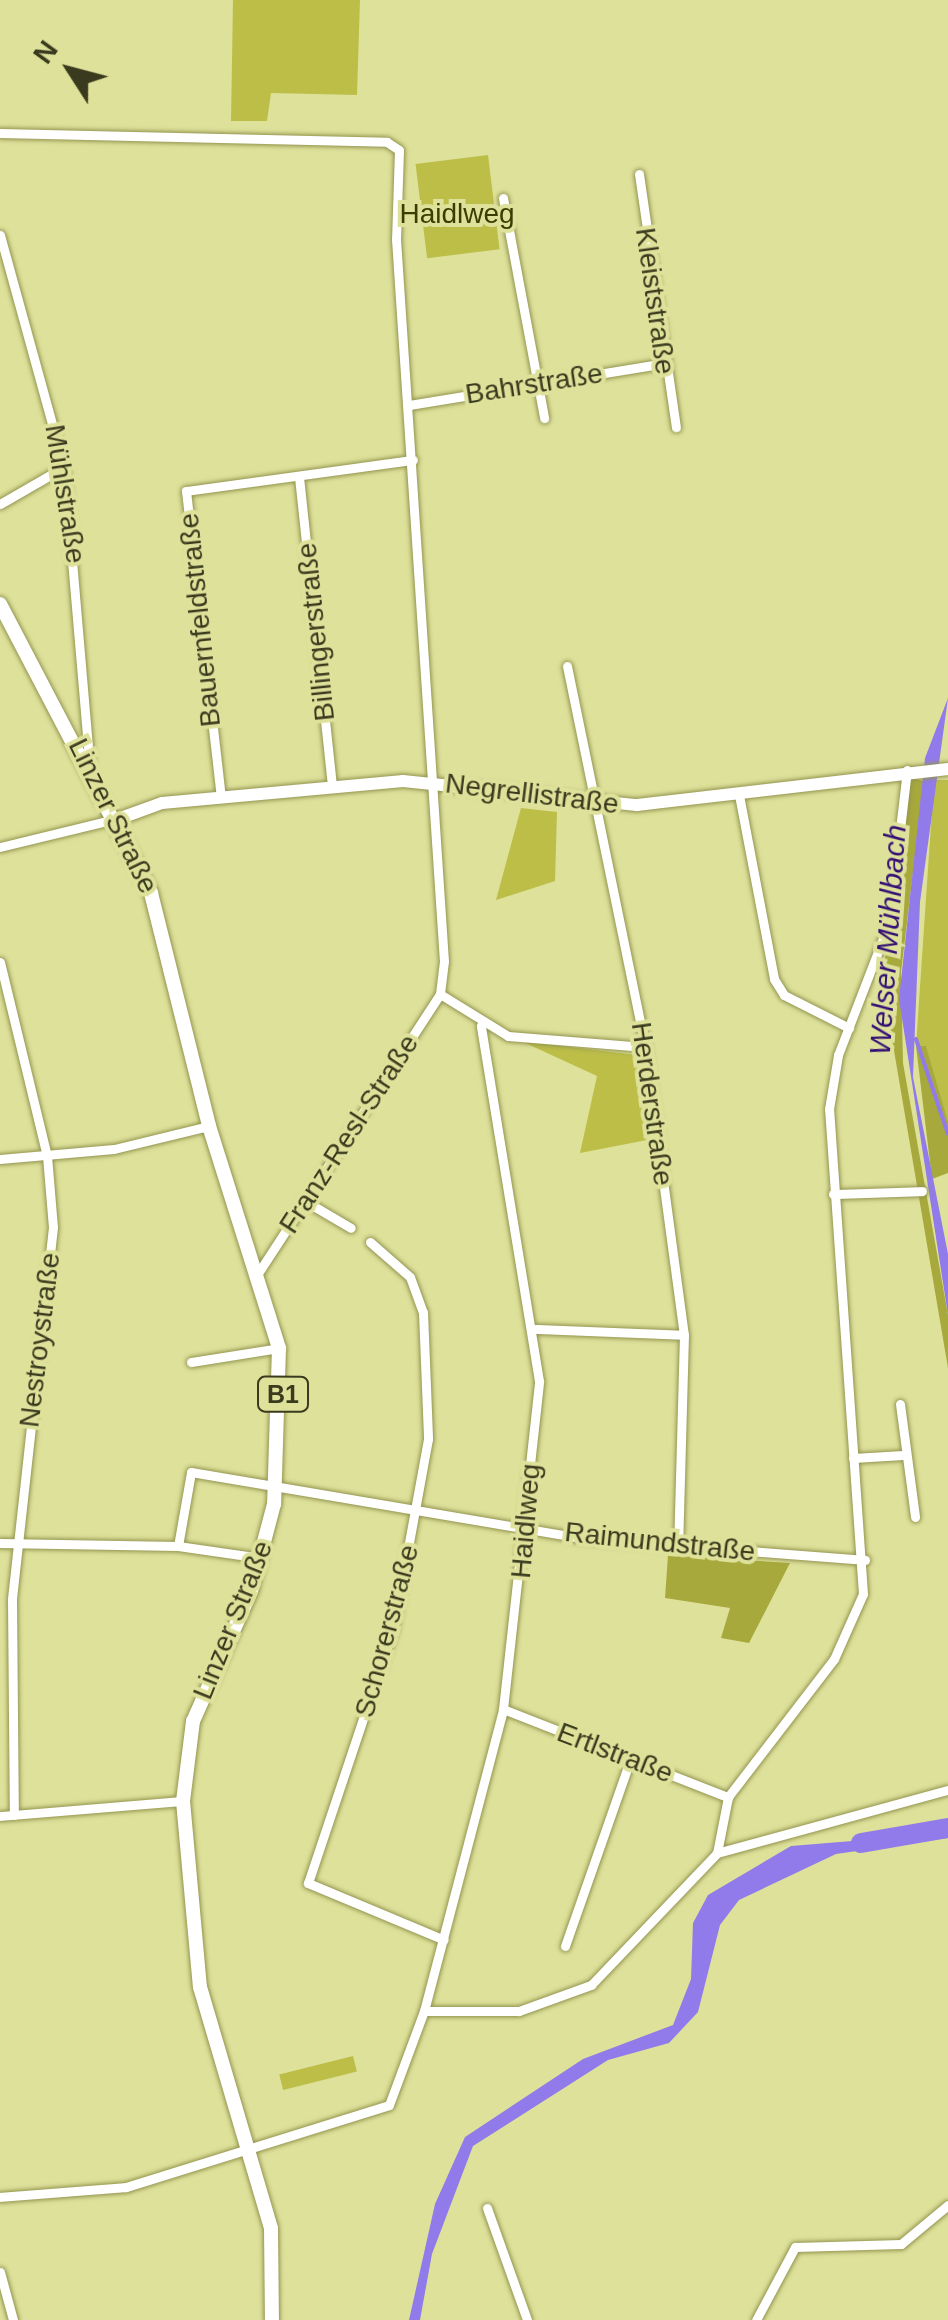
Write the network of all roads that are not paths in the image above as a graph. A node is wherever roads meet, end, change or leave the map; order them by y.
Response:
1 (0, 132) edge
2 (639, 174) dead end
3 (503, 198) dead end
4 (0, 234) edge
5 (660, 364) junction
6 (534, 385) junction
7 (409, 404) junction
8 (544, 418) dead end
9 (676, 428) dead end
10 (413, 460) junction
11 (64, 468) junction
12 (299, 478) junction
13 (0, 504) edge
14 (0, 604) edge
15 (567, 666) dead end
16 (89, 761) junction
17 (914, 770) junction
18 (943, 770) edge
19 (430, 782) junction
20 (332, 786) junction
21 (739, 795) junction
22 (221, 798) junction
23 (600, 804) junction
24 (118, 818) junction
25 (0, 847) edge
26 (0, 962) edge
27 (440, 994) junction
28 (481, 1026) junction
29 (849, 1028) junction
30 (645, 1047) junction
31 (209, 1126) junction
32 (47, 1156) junction
33 (0, 1160) edge
34 (922, 1191) dead end
35 (833, 1194) junction
36 (305, 1201) junction
37 (351, 1228) dead end
38 (370, 1242) dead end
39 (258, 1273) junction
40 (536, 1329) junction
41 (684, 1335) junction
42 (279, 1348) junction
43 (191, 1362) dead end
44 (900, 1404) dead end
45 (902, 1456) junction
46 (853, 1458) junction
47 (278, 1486) junction
48 (419, 1504) junction
49 (914, 1517) dead end
50 (526, 1523) junction
51 (0, 1543) edge
52 (18, 1544) junction
53 (178, 1546) junction
54 (678, 1548) junction
55 (262, 1558) junction
56 (865, 1560) junction
57 (503, 1710) junction
58 (630, 1760) junction
59 (948, 1790) edge
60 (728, 1797) junction
61 (183, 1801) junction
62 (14, 1815) junction
63 (0, 1816) edge
64 (717, 1854) junction
65 (444, 1940) junction
66 (566, 1946) dead end
67 (424, 2010) junction
68 (248, 2147) junction
69 (0, 2196) edge
70 (948, 2205) edge
71 (487, 2208) dead end
72 (0, 2272) edge
73 (13, 2320) edge
74 (272, 2320) edge
75 (526, 2320) edge
76 (756, 2320) edge

1 - 7 street
2 - 5 street, Kleiststraße
3 - 6 street
4 - 11 street, Mühlstraße
5 - 6 street, Bahrstraße
5 - 9 street, Kleiststraße
6 - 7 street, Bahrstraße
6 - 8 street
7 - 10 street
10 - 12 street, Bauernfeldstraße
10 - 19 street
11 - 13 street
11 - 16 street, Mühlstraße
12 - 20 street, Billingerstraße
12 - 22 street, Bauernfeldstraße
14 - 16 main road, Linzer Straße / B1
15 - 23 street, Herderstraße
16 - 24 main road, Linzer Straße / B1
17 - 18 street, Negrellistraße
17 - 21 street, Negrellistraße
17 - 29 street
19 - 20 street, Negrellistraße
19 - 23 street, Negrellistraße
19 - 27 street
20 - 22 street, Negrellistraße
21 - 23 street, Negrellistraße
21 - 29 street
22 - 24 street, Negrellistraße
23 - 30 street, Herderstraße
24 - 25 street
24 - 31 main road, Linzer Straße / B1
26 - 32 street, Nestroystraße
27 - 28 street
27 - 36 street, Franz-Resl-Straße
28 - 30 street
28 - 40 street, Haidlweg
29 - 35 street
30 - 41 street, Herderstraße
31 - 32 street
31 - 39 main road, Linzer Straße / B1
32 - 33 street
32 - 52 street, Nestroystraße
34 - 35 street
35 - 46 street
36 - 37 street
36 - 39 street, Franz-Resl-Straße
38 - 48 street, Schorerstraße
39 - 42 main road, Linzer Straße / B1
40 - 41 street
40 - 50 street, Haidlweg
41 - 54 street, Herderstraße
42 - 43 street
42 - 47 main road, Linzer Straße / B1
44 - 45 street
45 - 46 street
45 - 49 street
46 - 56 street
47 - 48 street, Raimundstraße
47 - 53 street, Raimundstraße
47 - 55 main road, Linzer Straße / B1
48 - 50 street, Raimundstraße
48 - 65 street, Schorerstraße
50 - 54 street, Raimundstraße
50 - 57 street, Haidlweg
51 - 52 street
52 - 53 street
52 - 62 street, Nestroystraße
53 - 55 street
54 - 56 street, Raimundstraße
55 - 61 main road, Linzer Straße / B1
56 - 60 street
57 - 58 street, Ertlstraße
57 - 65 street, Haidlweg
58 - 60 street, Ertlstraße
58 - 66 street
59 - 64 street
60 - 64 street
61 - 62 street
61 - 68 main road, Linzer Straße / B1
62 - 63 street
64 - 67 street
65 - 67 street, Haidlweg
67 - 68 street, Haidlweg
68 - 69 street
68 - 74 main road, Linzer Straße / B1
70 - 76 street
71 - 75 street
72 - 73 street

